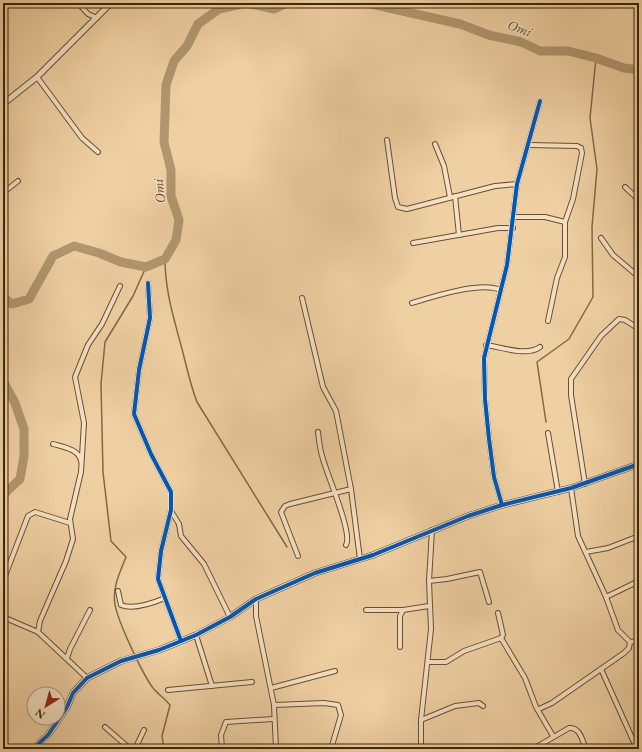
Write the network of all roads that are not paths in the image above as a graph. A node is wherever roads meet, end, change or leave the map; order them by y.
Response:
1 (78, 3) edge
2 (111, 3) edge
3 (97, 18) junction
4 (37, 77) junction
5 (540, 101) dead end
6 (3, 104) edge
7 (387, 140) dead end
8 (435, 144) dead end
9 (529, 145) junction
10 (98, 152) dead end
11 (18, 181) dead end
12 (517, 184) junction
13 (626, 187) dead end
14 (3, 193) edge
15 (453, 197) junction
16 (639, 200) edge
17 (514, 217) junction
18 (565, 222) junction
19 (513, 228) junction
20 (459, 235) junction
21 (601, 238) dead end
22 (413, 243) dead end
23 (639, 277) edge
24 (148, 282) dead end
25 (120, 286) dead end
26 (500, 290) junction
27 (302, 298) dead end
28 (412, 303) dead end
29 (548, 321) dead end
30 (639, 329) edge
31 (486, 345) junction
32 (540, 347) dead end
33 (318, 432) dead end
34 (548, 433) dead end
35 (53, 444) dead end
36 (81, 463) junction
37 (639, 464) edge
38 (585, 484) junction
39 (571, 488) junction
40 (352, 490) junction
41 (558, 492) junction
42 (336, 493) junction
43 (502, 505) junction
44 (171, 510) junction
45 (70, 523) junction
46 (432, 530) junction
47 (639, 536) edge
48 (346, 545) dead end
49 (586, 552) junction
50 (298, 556) dead end
51 (360, 559) junction
52 (3, 581) edge
53 (429, 581) junction
54 (639, 581) edge
55 (118, 591) dead end
56 (606, 597) junction
57 (165, 598) junction
58 (256, 599) junction
59 (489, 602) dead end
60 (429, 606) junction
61 (90, 610) dead end
62 (366, 610) dead end
63 (403, 610) junction
64 (498, 612) dead end
65 (3, 617) edge
66 (230, 617) junction
67 (38, 632) junction
68 (196, 635) junction
69 (502, 638) junction
70 (181, 641) junction
71 (639, 641) edge
72 (630, 642) junction
73 (400, 647) dead end
74 (67, 658) junction
75 (428, 662) junction
76 (601, 669) junction
77 (335, 671) dead end
78 (86, 678) junction
79 (252, 682) dead end
80 (212, 686) junction
81 (271, 688) junction
82 (168, 690) dead end
83 (274, 705) junction
84 (483, 706) dead end
85 (539, 709) junction
86 (273, 719) junction
87 (421, 720) junction
88 (105, 727) dead end
89 (144, 730) dead end
90 (553, 736) junction
91 (33, 749) edge
92 (129, 749) edge
93 (222, 749) edge
94 (276, 749) edge
95 (331, 749) edge
96 (421, 749) edge
97 (533, 749) edge
98 (586, 749) edge
99 (637, 749) edge

1 - 3 street
2 - 3 street
3 - 4 street
4 - 6 street
4 - 10 street
5 - 9 street
7 - 15 street
8 - 15 street
9 - 12 street
9 - 18 street
11 - 14 street
12 - 15 street
12 - 17 street
13 - 16 street
15 - 20 street
17 - 18 street
17 - 19 street
18 - 29 street
19 - 20 street
19 - 26 street
20 - 22 street
21 - 23 street
24 - 44 street
25 - 36 street
26 - 28 street
26 - 31 street
27 - 40 street
30 - 38 street
31 - 32 street
31 - 43 street
33 - 42 street
34 - 41 street
35 - 36 street
36 - 45 street
37 - 38 street
38 - 39 street
39 - 41 street
39 - 49 street
40 - 42 street
40 - 51 street
41 - 43 street
42 - 48 street
42 - 50 street
43 - 46 street
44 - 57 street
44 - 66 street
45 - 52 street
45 - 67 street
46 - 51 street
46 - 53 street
47 - 49 street
49 - 56 street
51 - 58 street
53 - 59 street
53 - 60 street
54 - 56 street
55 - 57 street
56 - 72 street
57 - 70 street
58 - 66 street
58 - 81 street
60 - 63 street
60 - 75 street
61 - 74 street
62 - 63 street
63 - 73 street
64 - 69 street
65 - 67 street
66 - 68 street
67 - 74 street
68 - 70 street
68 - 80 street
69 - 75 street
69 - 85 street
70 - 78 street
71 - 72 street
72 - 76 street
74 - 78 street
75 - 87 street
76 - 85 street
76 - 99 street
77 - 81 street
78 - 91 street
79 - 80 street
80 - 82 street
81 - 83 street
83 - 86 street
83 - 95 street
84 - 87 street
85 - 90 street
86 - 93 street
86 - 94 street
87 - 96 street
88 - 92 street
89 - 92 street
90 - 97 street
90 - 98 street

